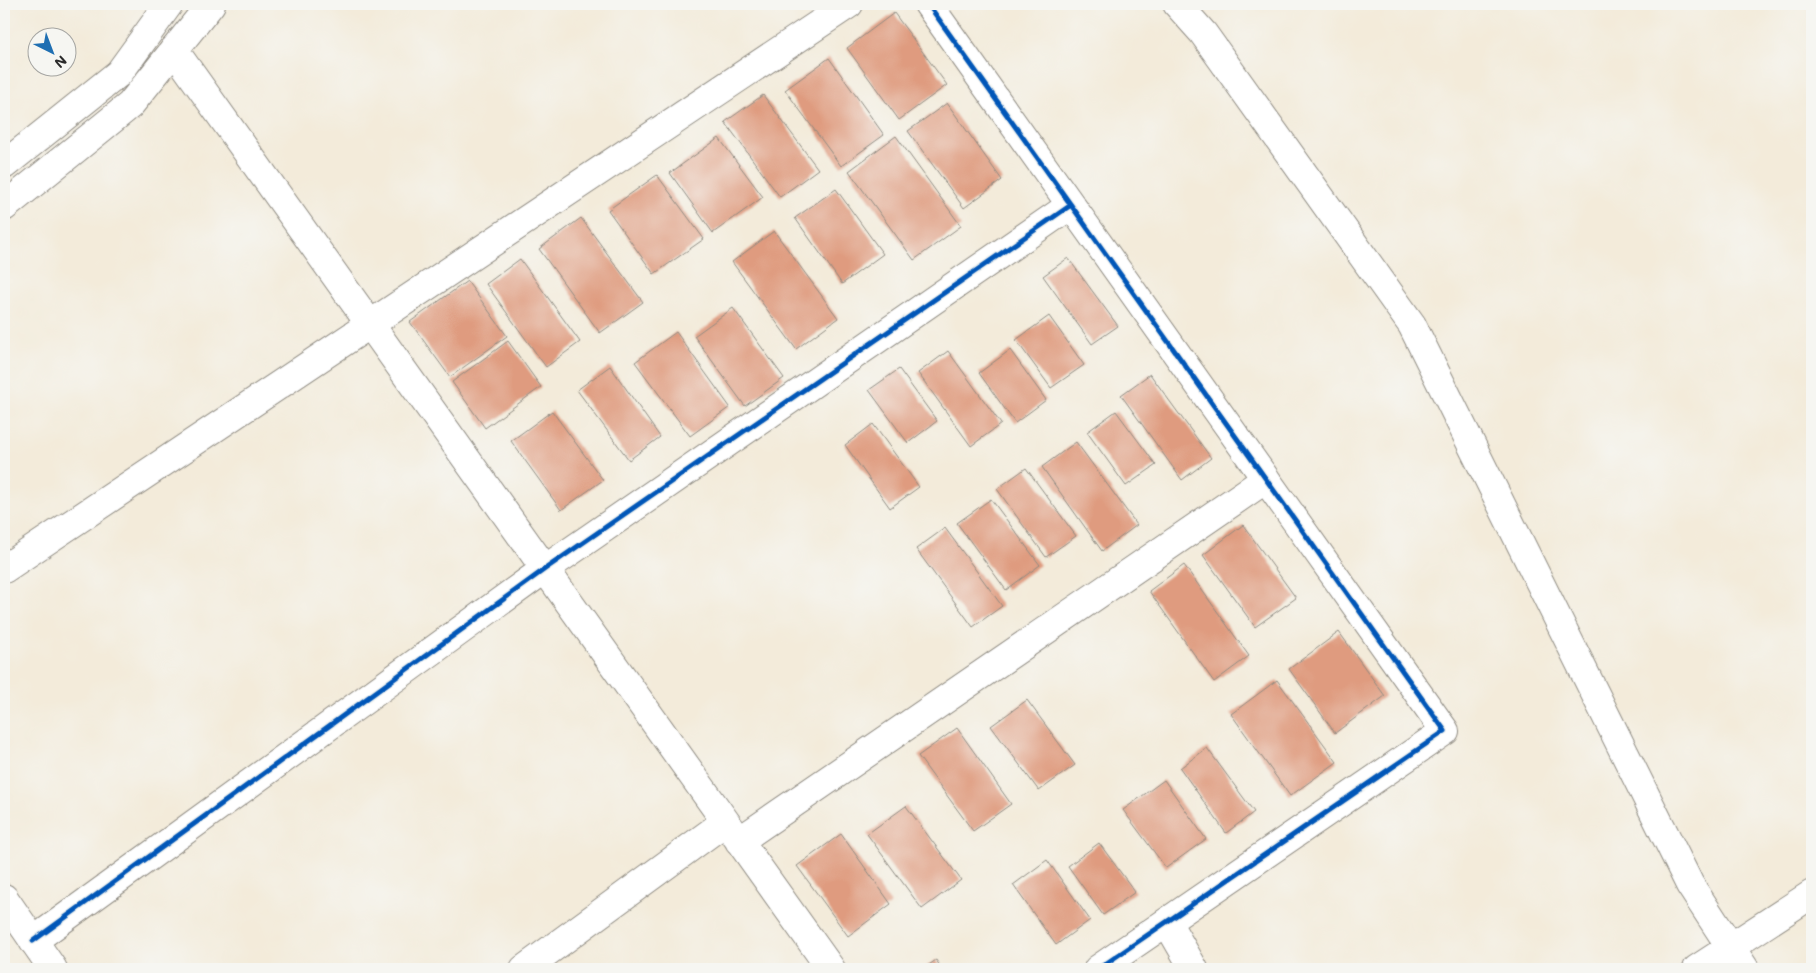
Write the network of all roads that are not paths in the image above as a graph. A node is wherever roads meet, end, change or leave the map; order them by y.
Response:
1 (169, 4) edge
2 (211, 4) edge
3 (849, 4) edge
4 (928, 4) edge
5 (1177, 4) edge
6 (174, 50) junction
7 (4, 164) edge
8 (1071, 205) junction
9 (4, 207) edge
10 (370, 324) junction
11 (1266, 479) junction
12 (4, 569) edge
13 (545, 569) junction
14 (732, 831) junction
15 (1812, 894) edge
16 (4, 898) edge
17 (1167, 922) junction
18 (33, 941) junction
19 (1737, 958) edge
20 (53, 969) edge
21 (524, 969) edge
22 (830, 969) edge
23 (1098, 969) edge
24 (1194, 969) edge
25 (1697, 969) edge

1 - 7 street
2 - 6 street
3 - 10 street
4 - 8 street
5 - 19 street
6 - 9 street
6 - 10 street
8 - 11 street
8 - 13 street
10 - 12 street
10 - 13 street
11 - 14 street
11 - 17 street
13 - 14 street
13 - 18 street
14 - 21 street
14 - 22 street
15 - 19 street
16 - 18 street
17 - 23 street
17 - 24 street
18 - 20 street
19 - 25 street

